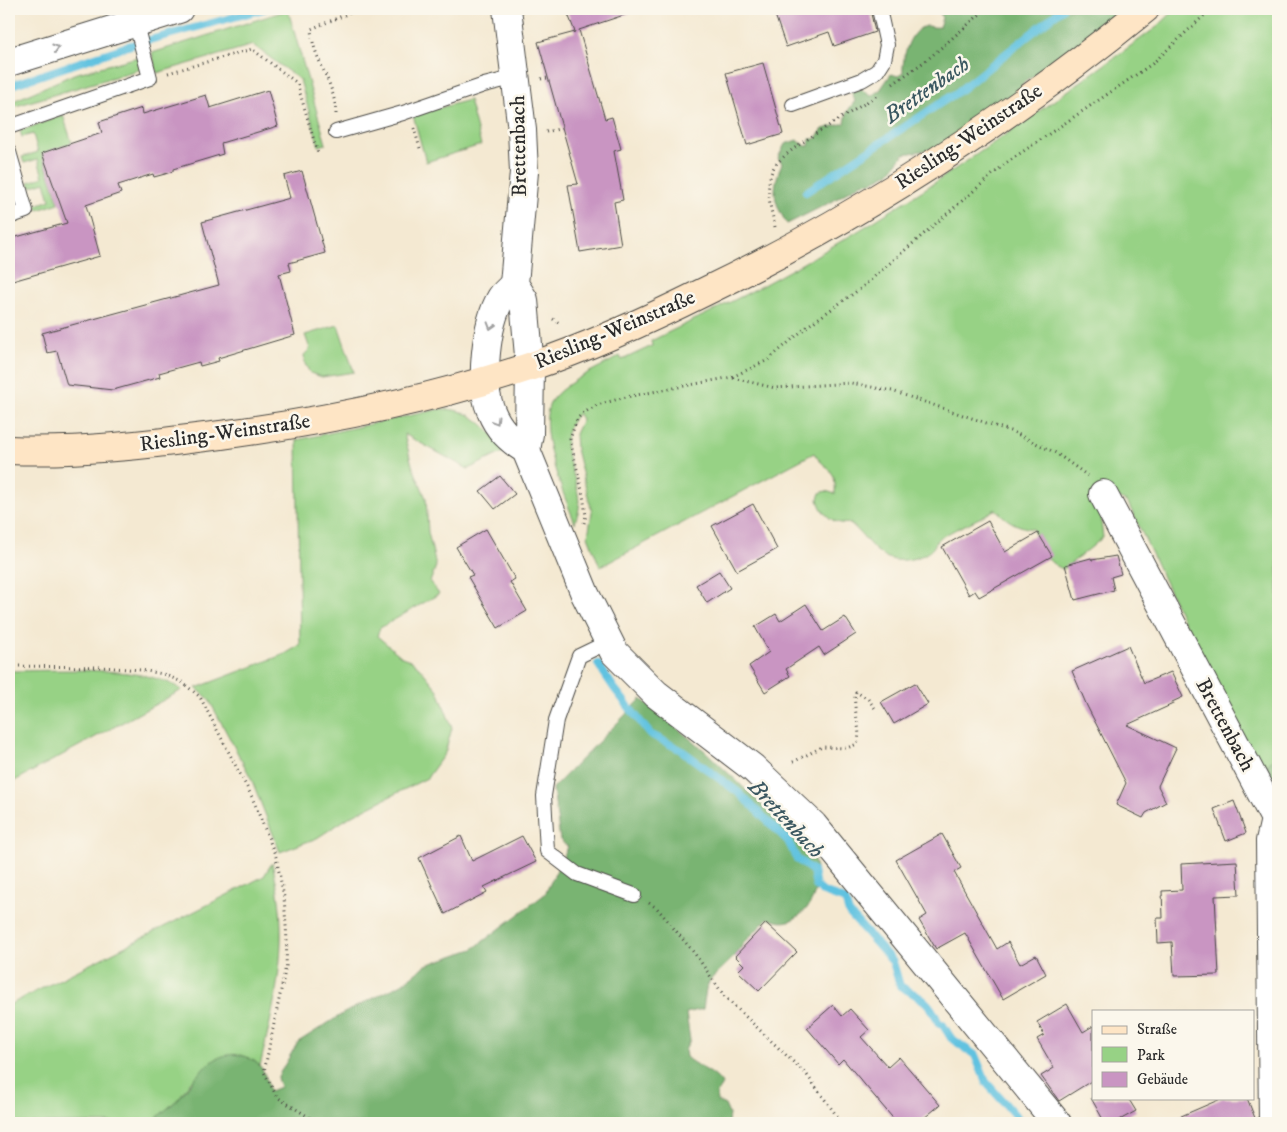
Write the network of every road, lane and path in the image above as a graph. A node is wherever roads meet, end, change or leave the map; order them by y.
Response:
1 (179, 9) edge
2 (359, 9) edge
3 (507, 9) edge
4 (879, 9) edge
5 (986, 9) edge
6 (1145, 9) edge
7 (1211, 9) edge
8 (137, 28) junction
9 (9, 62) edge
10 (516, 77) junction
11 (150, 78) junction
12 (886, 90) dead end
13 (878, 95) dead end
14 (793, 105) dead end
15 (9, 127) edge
16 (336, 132) joint
17 (9, 152) edge
18 (318, 154) dead end
19 (9, 217) edge
20 (775, 226) dead end
21 (514, 284) junction
22 (530, 367) junction
23 (732, 378) junction
24 (485, 380) junction
25 (9, 450) edge
26 (526, 450) junction
27 (1103, 494) joint
28 (564, 541) junction
29 (608, 642) junction
30 (9, 666) edge
31 (877, 711) dead end
32 (792, 762) dead end
33 (634, 894) joint
34 (318, 1123) edge
35 (842, 1123) edge
36 (1057, 1123) edge
37 (1273, 1123) edge

1 - 8 street
2 - 16 path
3 - 10 street, Brettenbach
4 - 14 lane
5 - 12 path
6 - 22 main road, Riesling-Weinstraße
7 - 23 path
9 -> 8 street
8 - 11 lane
10 - 16 lane
10 - 21 street, Brettenbach
11 - 15 lane
11 - 18 path
13 - 20 path
17 - 19 lane
21 - 22 street
21 -> 24 street
22 - 24 main road, Riesling-Weinstraße
22 - 26 street
23 - 27 path
23 - 28 path
24 - 25 main road, Riesling-Weinstraße
24 -> 26 street
26 - 28 street
27 - 37 street, Brettenbach
28 - 29 street
29 - 33 lane
29 - 36 street
30 - 34 path
31 - 32 path
33 - 35 path

